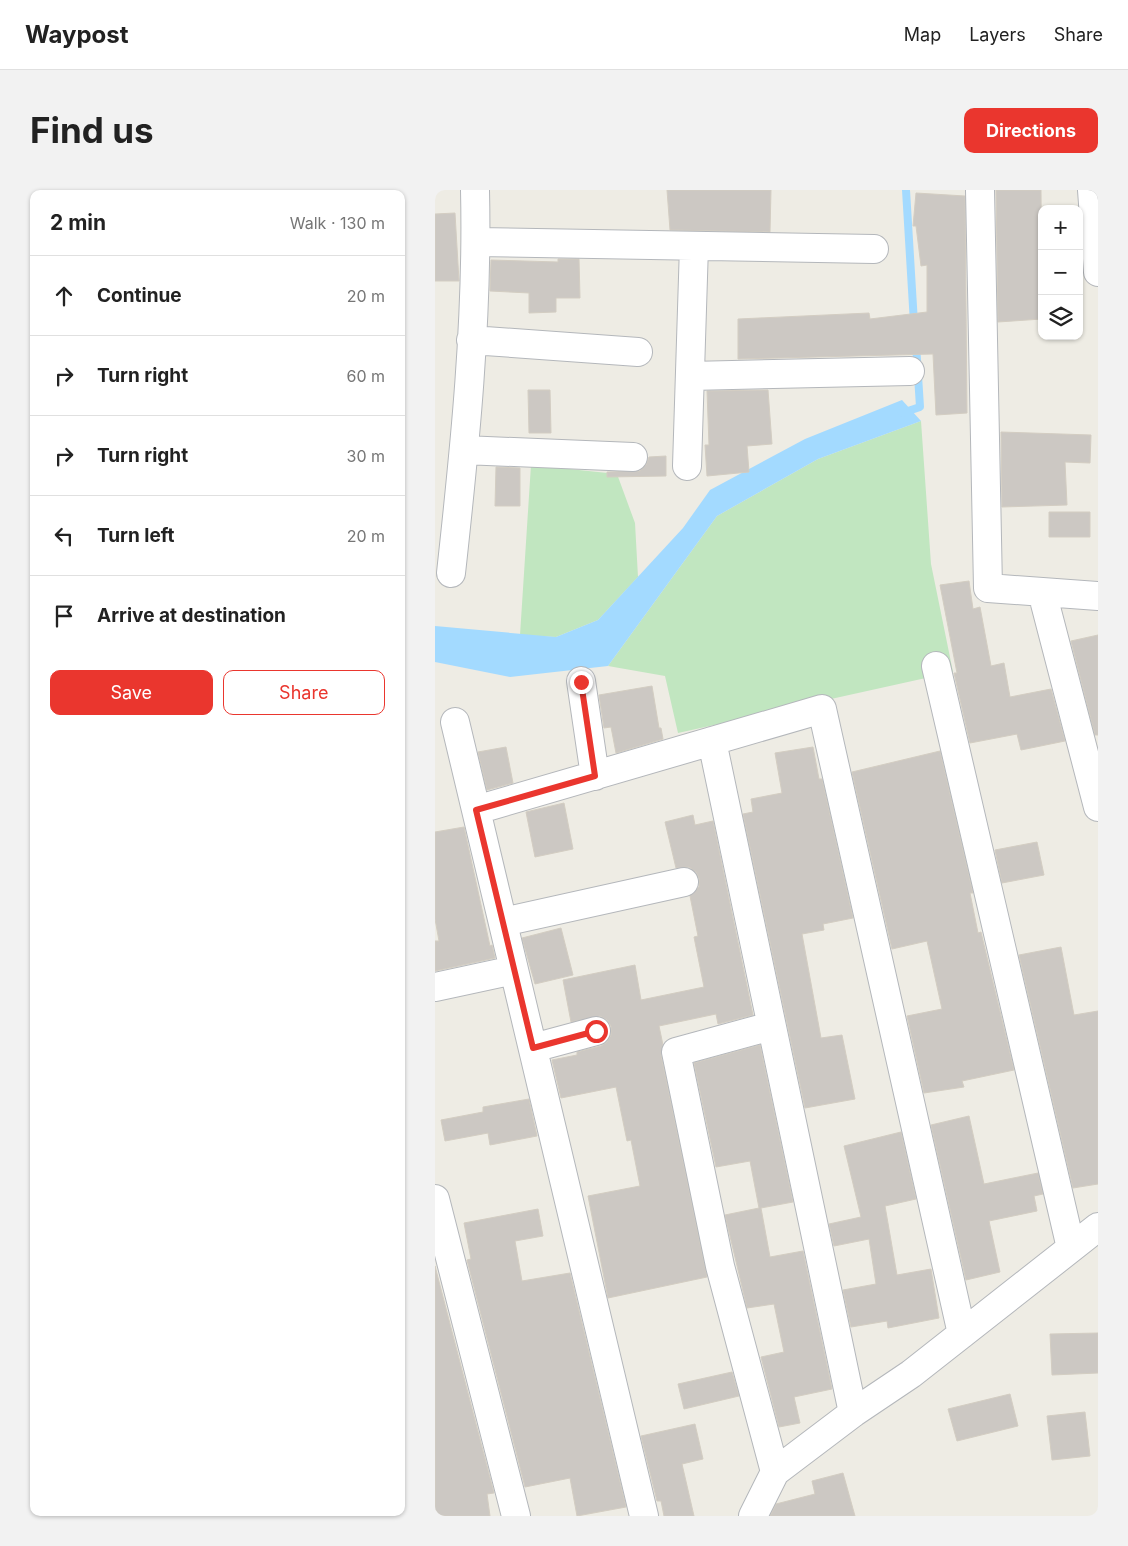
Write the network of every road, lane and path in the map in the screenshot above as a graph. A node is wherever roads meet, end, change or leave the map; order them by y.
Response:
1 (475, 190) edge
2 (980, 190) edge
3 (1092, 190) edge
4 (476, 242) junction
5 (694, 246) junction
6 (873, 249) dead end
7 (1098, 272) edge
8 (471, 340) junction
9 (638, 352) dead end
10 (910, 371) dead end
11 (690, 376) junction
12 (464, 450) junction
13 (633, 457) dead end
14 (687, 466) dead end
15 (451, 572) dead end
16 (1042, 592) junction
17 (1098, 596) edge
18 (936, 666) dead end
19 (581, 682) dead end
20 (455, 722) dead end
21 (712, 742) junction
22 (595, 776) junction
23 (1098, 807) edge
24 (476, 810) junction
25 (684, 882) dead end
26 (503, 922) junction
27 (514, 970) junction
28 (435, 987) edge
29 (771, 1026) junction
30 (596, 1031) dead end
31 (533, 1048) junction
32 (435, 1199) edge
33 (1098, 1227) edge
34 (1071, 1248) junction
35 (962, 1334) junction
36 (853, 1413) junction
37 (775, 1472) junction
38 (516, 1516) edge
39 (644, 1516) edge
40 (753, 1516) edge

1 - 4 street
2 - 16 street
3 - 7 street
4 - 5 street
4 - 8 street
5 - 6 street
5 - 11 street
8 - 9 street
8 - 12 street
10 - 11 street
11 - 14 street
12 - 13 street
12 - 15 street
16 - 17 street
16 - 23 street
18 - 34 street
19 - 22 street
20 - 24 street
21 - 22 street
21 - 29 street
21 - 35 street
22 - 24 street
24 - 26 street
25 - 26 street
26 - 27 street
27 - 28 street
27 - 31 street
29 - 36 street
29 - 37 street
30 - 31 street
31 - 39 street
32 - 38 street
33 - 34 street
34 - 35 street
35 - 36 street
36 - 37 street
37 - 40 street

